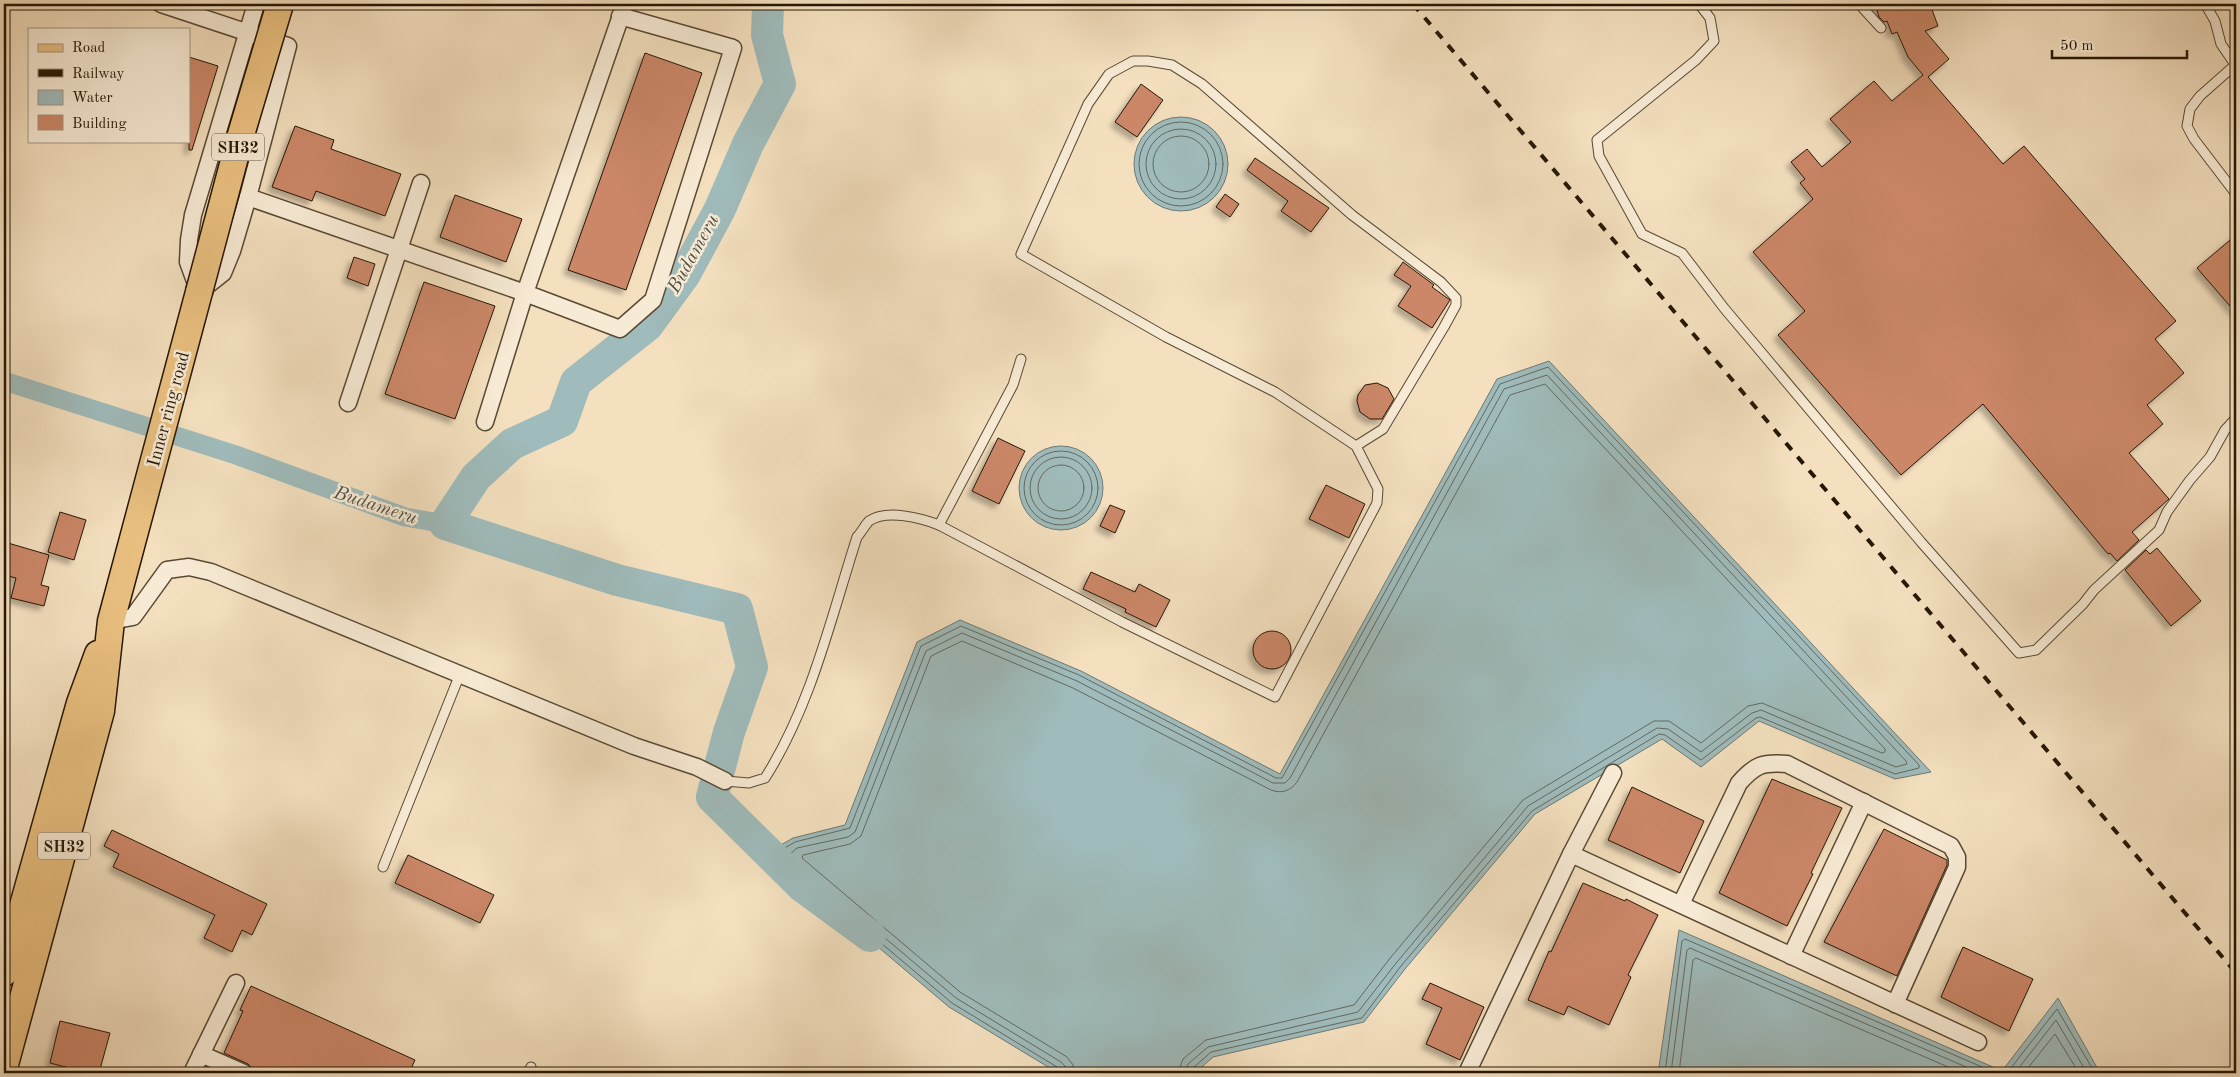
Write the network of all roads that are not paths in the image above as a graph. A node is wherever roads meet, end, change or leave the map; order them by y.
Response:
1 (161, 4) edge
2 (256, 4) edge
3 (280, 4) edge
4 (1699, 4) edge
5 (1859, 4) edge
6 (2205, 4) edge
7 (623, 10) edge
8 (1881, 28) dead end
9 (247, 33) junction
10 (2235, 65) edge
11 (422, 183) dead end
12 (2236, 194) edge
13 (248, 197) junction
14 (398, 250) junction
15 (199, 292) junction
16 (525, 293) junction
17 (1021, 359) dead end
18 (348, 403) dead end
19 (2236, 418) edge
20 (484, 422) dead end
21 (1356, 446) junction
22 (939, 525) junction
23 (111, 621) junction
24 (460, 674) junction
25 (1613, 773) dead end
26 (725, 781) joint
27 (1864, 802) junction
28 (1571, 854) junction
29 (383, 867) dead end
30 (1681, 904) junction
31 (1791, 956) junction
32 (4, 972) edge
33 (236, 983) dead end
34 (1895, 1004) junction
35 (1978, 1042) dead end
36 (201, 1054) junction
37 (4, 1068) edge
38 (192, 1073) edge
39 (244, 1073) edge
40 (1467, 1073) edge

1 - 9 street
2 - 9 street
3 - 15 main road, SH32, bridge
4 - 19 lane
5 - 8 lane
6 - 10 lane
7 - 16 street
7 - 16 street
9 - 13 street
9 - 15 street
10 - 12 lane
11 - 14 street
13 - 14 street
13 - 15 street
14 - 16 street
14 - 18 street
15 - 23 main road, Inner ring road / SH32
16 - 20 street
17 - 22 lane
21 - 21 lane
21 - 22 lane
22 - 26 lane
23 - 24 street
23 - 32 main road, SH32
23 - 37 main road, SH32
24 - 26 street
24 - 29 lane
25 - 28 street
27 - 30 street
27 - 31 street
27 - 34 street
28 - 30 street
28 - 40 street
30 - 31 street
31 - 34 street
33 - 36 street
34 - 35 street
36 - 38 street
36 - 39 street

